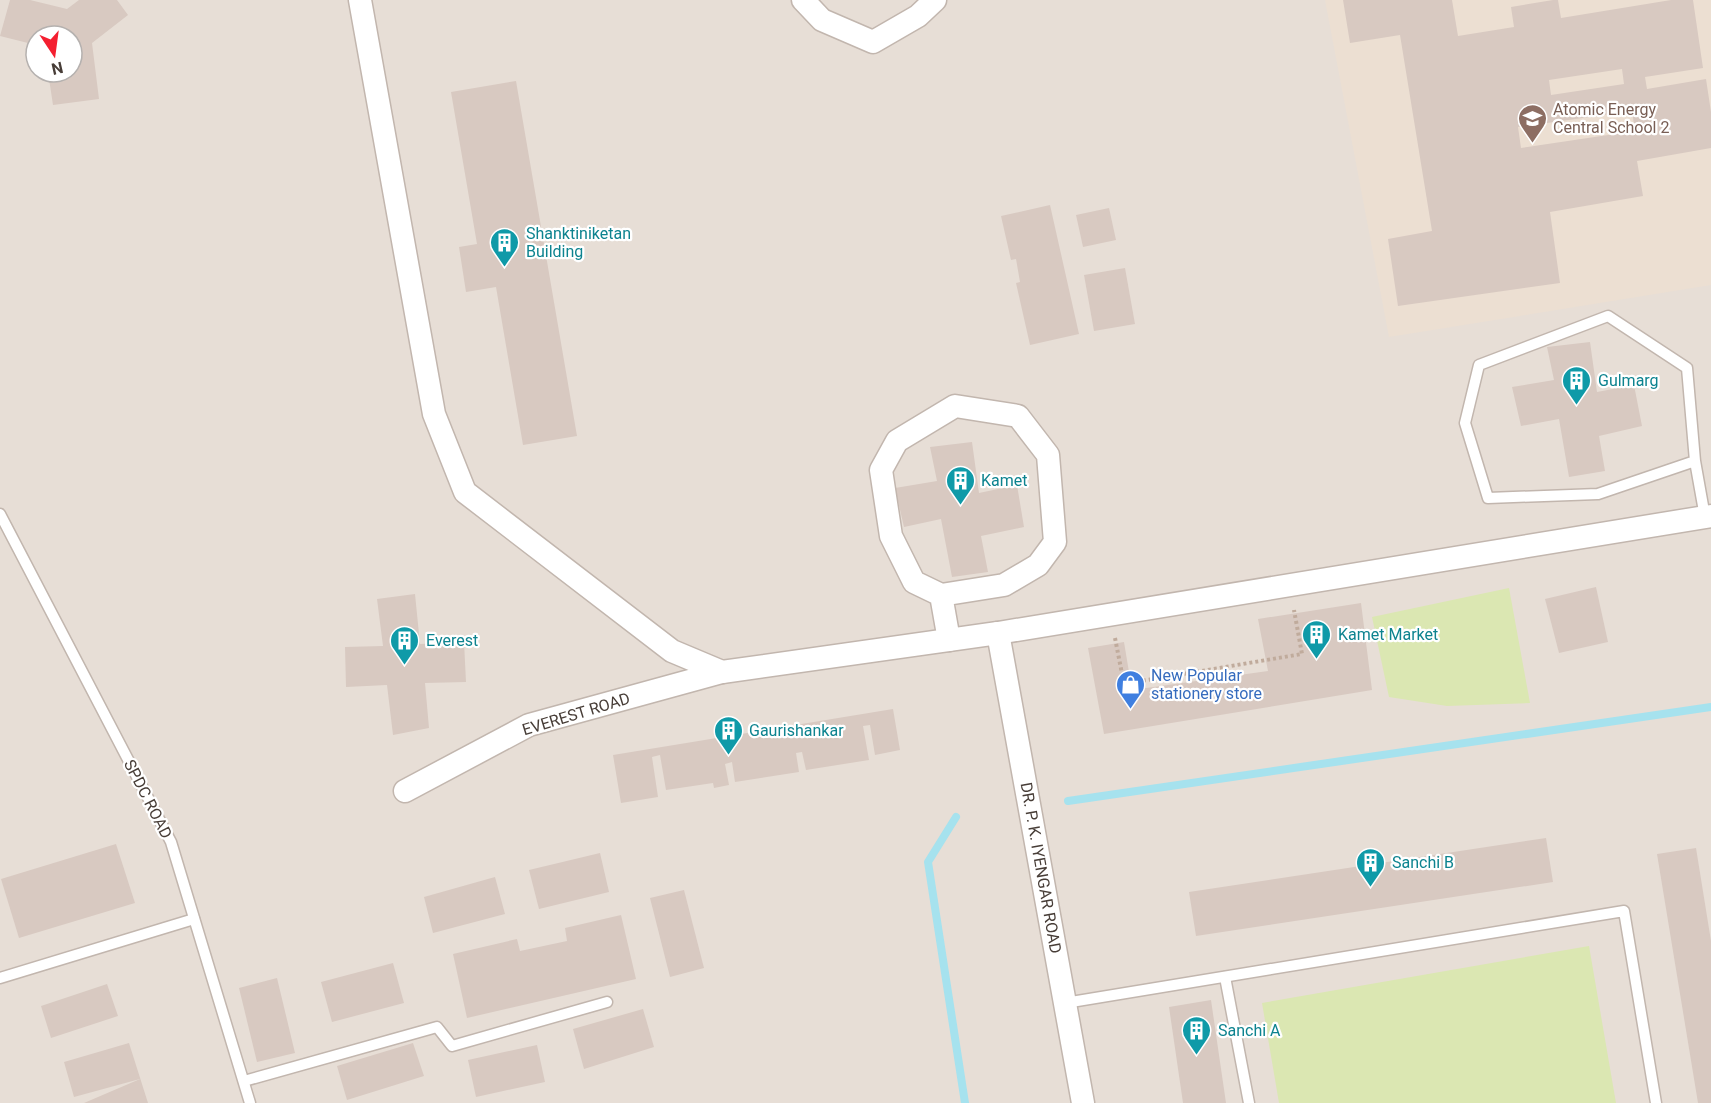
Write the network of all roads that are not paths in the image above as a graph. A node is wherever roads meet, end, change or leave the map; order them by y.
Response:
1 (360, 0) edge
2 (803, 0) edge
3 (935, 0) edge
4 (1695, 461) junction
5 (0, 514) edge
6 (1708, 517) edge
7 (941, 595) junction
8 (998, 633) junction
9 (949, 640) junction
10 (722, 672) junction
11 (405, 791) dead end
12 (194, 919) junction
13 (1225, 977) junction
14 (0, 978) edge
15 (607, 1002) dead end
16 (1065, 1003) junction
17 (244, 1081) junction
18 (250, 1103) edge
19 (1083, 1103) edge
20 (1249, 1103) edge
21 (1656, 1103) edge

1 - 10 street
2 - 3 street
4 - 4 lane
4 - 6 lane
5 - 12 lane, SPDC ROAD
6 - 8 street, EVEREST ROAD
7 - 7 street
7 - 9 street
8 - 9 street, EVEREST ROAD
8 - 16 street, DR. P. K. IYENGAR ROAD
9 - 10 street, EVEREST ROAD
10 - 11 street, EVEREST ROAD
12 - 14 lane
12 - 17 lane, SPDC ROAD
13 - 16 lane
13 - 20 lane
13 - 21 lane
15 - 17 lane
16 - 19 street, DR. P. K. IYENGAR ROAD
17 - 18 lane, SPDC ROAD

